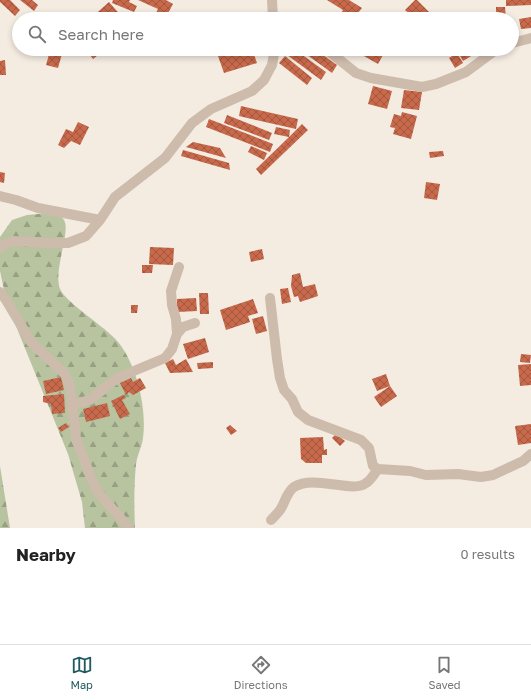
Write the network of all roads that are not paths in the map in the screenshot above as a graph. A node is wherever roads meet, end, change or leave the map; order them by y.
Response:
1 (272, 0) edge
2 (273, 12) edge
3 (531, 38) edge
4 (519, 41) edge
5 (274, 56) edge
6 (335, 56) edge
7 (488, 56) edge
8 (0, 196) edge
9 (100, 220) junction
10 (0, 248) edge
11 (179, 267) dead end
12 (0, 292) edge
13 (270, 298) dead end
14 (195, 323) dead end
15 (177, 334) junction
16 (73, 404) junction
17 (531, 454) edge
18 (378, 469) junction
19 (271, 520) dead end
20 (129, 528) edge

1 - 2 street
3 - 4 street
5 - 9 street
6 - 7 street
8 - 9 street
9 - 10 street
11 - 15 street
12 - 16 street
13 - 18 street
14 - 15 street
15 - 16 street
16 - 20 street
17 - 18 street
18 - 19 street

